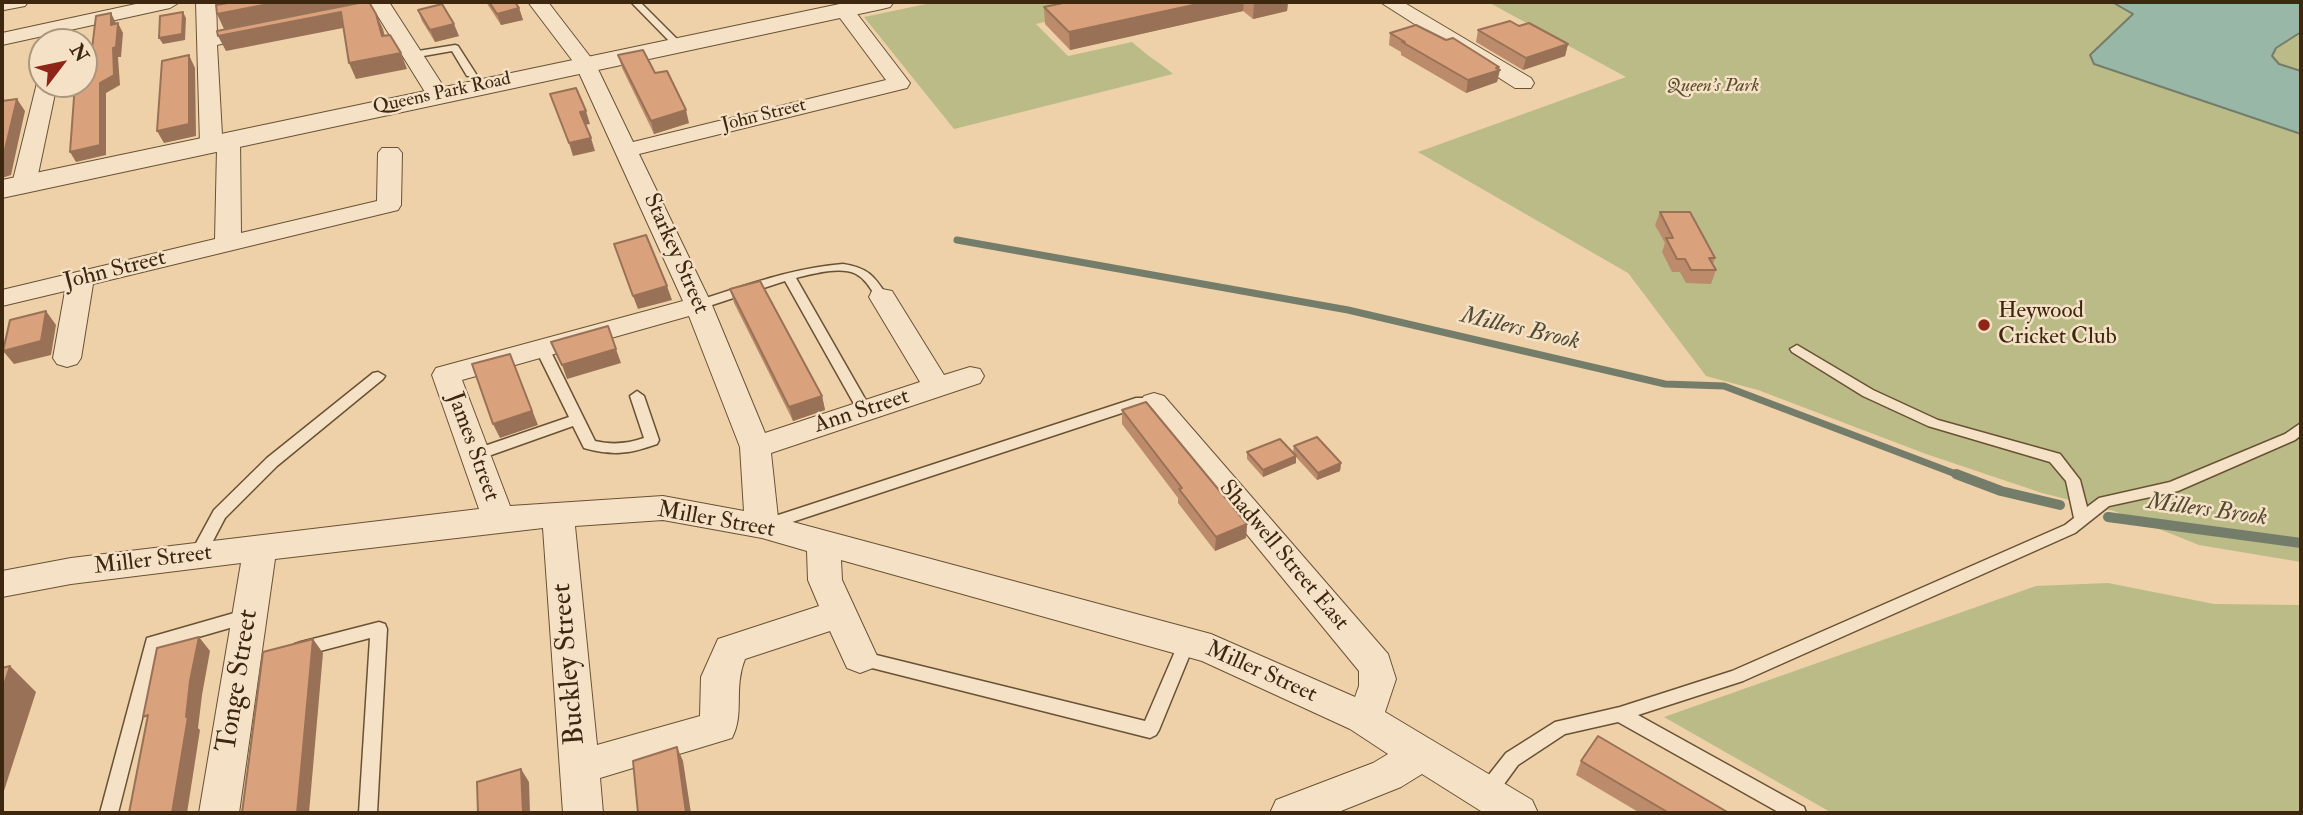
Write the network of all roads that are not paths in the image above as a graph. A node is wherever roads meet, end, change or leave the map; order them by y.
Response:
1 (73, 2) edge
2 (170, 2) edge
3 (206, 2) edge
4 (538, 2) edge
5 (635, 2) edge
6 (882, 2) edge
7 (380, 4) edge
8 (1426, 5) dead end
9 (1398, 6) edge
10 (844, 10) junction
11 (314, 19) edge
12 (71, 24) junction
13 (274, 27) edge
14 (2, 39) edge
15 (677, 44) junction
16 (207, 53) junction
17 (412, 55) junction
18 (585, 63) junction
19 (471, 74) dead end
20 (1523, 83) dead end
21 (438, 95) junction
22 (36, 98) edge
23 (220, 142) junction
24 (628, 150) junction
25 (390, 152) dead end
26 (13, 186) edge
27 (228, 243) junction
28 (789, 277) junction
29 (80, 281) junction
30 (2, 298) edge
31 (882, 298) joint
32 (698, 304) junction
33 (542, 348) junction
34 (1797, 349) dead end
35 (67, 358) dead end
36 (378, 376) dead end
37 (970, 376) dead end
38 (937, 387) junction
39 (637, 396) dead end
40 (1154, 403) joint
41 (865, 411) junction
42 (575, 421) junction
43 (2301, 428) edge
44 (755, 447) junction
45 (475, 455) junction
46 (558, 514) junction
47 (499, 519) junction
48 (2082, 520) junction
49 (762, 526) junction
50 (823, 543) junction
51 (260, 549) junction
52 (197, 556) junction
53 (2, 584) edge
54 (841, 613) junction
55 (250, 615) junction
56 (1187, 642) junction
57 (279, 654) edge
58 (860, 658) joint
59 (1620, 714) junction
60 (1363, 718) junction
61 (1423, 753) junction
62 (579, 767) junction
63 (1502, 803) edge
64 (108, 813) edge
65 (219, 813) edge
66 (368, 813) edge
67 (583, 813) edge
68 (1290, 813) edge
69 (1797, 813) edge

1 - 12 street
2 - 12 street
3 - 16 street
4 - 18 street, Starkey Street
5 - 15 lane
6 - 10 street, Queens Park Road
7 - 11 street
7 - 17 street
8 - 9 street
9 - 20 street
10 - 15 street, Queens Park Road
10 - 24 street, John Street
12 - 14 street
13 - 16 street
15 - 18 street, Queens Park Road
16 - 23 street
17 - 19 lane
17 - 21 street
18 - 21 street, Queens Park Road
18 - 24 street, Starkey Street
21 - 23 street, Queens Park Road
22 - 26 street
23 - 26 street, Queens Park Road
23 - 27 street
24 - 32 street, Starkey Street
25 - 27 street, John Street
27 - 29 street, John Street
28 - 31 lane
28 - 32 lane
28 - 41 lane
29 - 30 street, John Street
29 - 35 street
31 - 38 street
32 - 33 street
32 - 44 street, Starkey Street
33 - 42 lane
33 - 45 street, James Street
34 - 48 lane
36 - 52 lane
37 - 38 street, Ann Street
38 - 41 street, Ann Street
39 - 42 lane
40 - 49 lane
40 - 60 street, Shadwell Street East
41 - 44 street, Ann Street
42 - 45 lane
43 - 48 lane
44 - 49 street, Starkey Street
45 - 47 street, James Street
46 - 47 street, Miller Street
46 - 49 street, Miller Street
46 - 62 street, Buckley Street
47 - 51 street, Miller Street
48 - 59 lane
49 - 50 street, Miller Street
50 - 54 street
50 - 56 street, Miller Street
51 - 52 street, Miller Street
51 - 55 street, Tonge Street
52 - 53 street, Miller Street
54 - 58 street
54 - 62 street
55 - 64 lane
55 - 65 street, Tonge Street
56 - 58 lane
56 - 60 street, Miller Street
57 - 66 lane
59 - 63 lane
59 - 69 lane
60 - 61 street, Miller Street
61 - 63 street, Miller Street
61 - 68 street
62 - 67 street, Buckley Street

